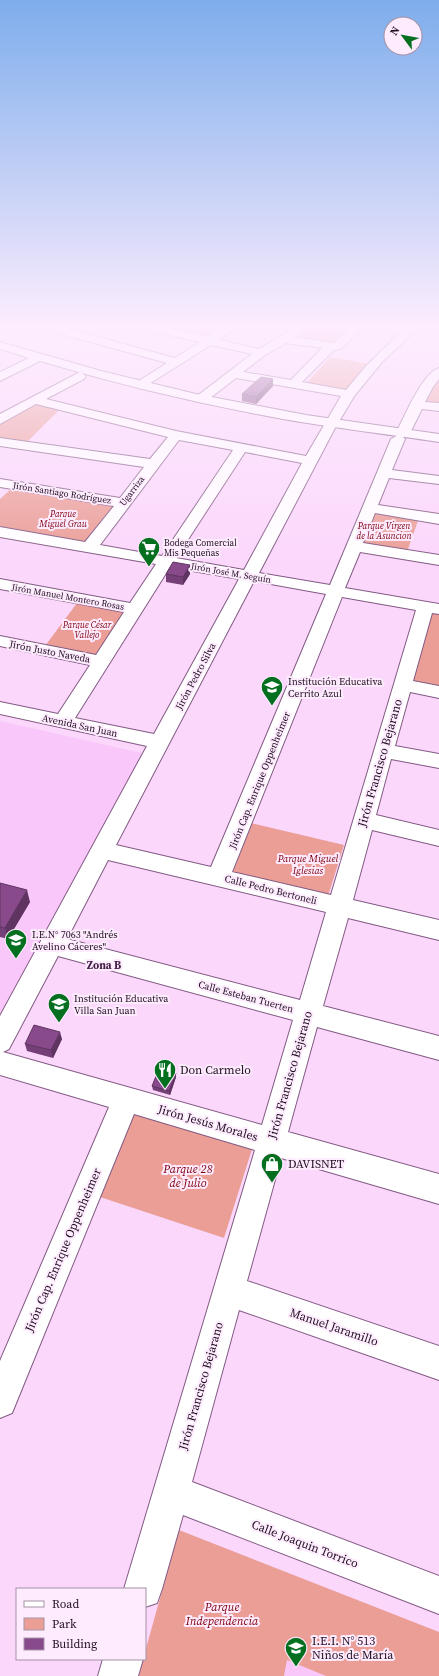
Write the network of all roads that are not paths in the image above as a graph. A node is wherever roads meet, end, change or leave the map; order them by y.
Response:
1 (23, 406) edge
2 (59, 406) edge
3 (206, 406) edge
4 (235, 406) edge
5 (342, 406) edge
6 (416, 406) edge
7 (426, 406) edge
8 (439, 408) edge
9 (0, 420) edge
10 (330, 426) junction
11 (176, 435) junction
12 (400, 436) junction
13 (439, 438) edge
14 (0, 442) edge
15 (439, 445) edge
16 (241, 448) junction
17 (311, 461) junction
18 (153, 464) junction
19 (384, 473) junction
20 (439, 480) edge
21 (3, 487) edge
22 (124, 503) junction
23 (370, 508) junction
24 (439, 519) edge
25 (0, 532) edge
26 (354, 546) junction
27 (89, 548) junction
28 (439, 560) edge
29 (167, 562) junction
30 (248, 577) junction
31 (0, 584) edge
32 (335, 591) junction
33 (432, 608) edge
34 (135, 609) junction
35 (0, 641) edge
36 (100, 661) junction
37 (402, 685) junction
38 (439, 692) edge
39 (0, 708) edge
40 (63, 722) junction
41 (160, 742) junction
42 (384, 750) junction
43 (439, 761) edge
44 (363, 820) junction
45 (439, 838) edge
46 (102, 850) junction
47 (219, 876) junction
48 (339, 906) junction
49 (439, 930) edge
50 (53, 945) junction
51 (308, 1013) junction
52 (0, 1041) edge
53 (439, 1048) edge
54 (0, 1063) edge
55 (126, 1099) junction
56 (272, 1141) junction
57 (439, 1189) edge
58 (229, 1291) junction
59 (439, 1363) edge
60 (0, 1401) edge
61 (171, 1492) junction
62 (143, 1588) edge
63 (439, 1595) edge
64 (123, 1660) edge
65 (118, 1676) edge

1 - 9 street
2 - 11 street
3 - 10 street
4 - 10 street
5 - 10 street, Jirón Pedro Silva
6 - 12 street, Jirón Cap. Enrique Oppenheimer
7 - 8 street
10 - 12 street
10 - 17 street, Jirón Pedro Silva
11 - 16 street
11 - 18 street, Ugarriza
12 - 13 street
12 - 15 street
12 - 19 street, Jirón Cap. Enrique Oppenheimer
14 - 18 street
16 - 17 street
16 - 29 street
17 - 30 street, Jirón Pedro Silva
18 - 22 street, Ugarriza
19 - 20 street
19 - 23 street, Jirón Cap. Enrique Oppenheimer
21 - 22 street, Jirón Santiago Rodríguez
22 - 27 street, Ugarriza
23 - 24 street
23 - 26 street, Jirón Cap. Enrique Oppenheimer
25 - 27 street, Jirón José M. Seguín
26 - 28 street
26 - 32 street, Jirón Cap. Enrique Oppenheimer
27 - 29 street, Jirón José M. Seguín
29 - 30 street, Jirón José M. Seguín
29 - 34 street
30 - 32 street, Jirón José M. Seguín
30 - 41 street, Jirón Pedro Silva
31 - 34 street, Jirón Manuel Montero Rosas
32 - 33 street, Jirón José M. Seguín
32 - 47 street, Jirón Cap. Enrique Oppenheimer
33 - 37 street, Jirón Francisco Bejarano
34 - 36 street
35 - 36 street, Jirón Justo Naveda
36 - 40 street
37 - 38 street
37 - 42 street, Jirón Francisco Bejarano
39 - 40 street, Avenida San Juan
40 - 41 street, Avenida San Juan
41 - 46 street, Jirón Pedro Silva
42 - 43 street
42 - 44 street, Jirón Francisco Bejarano
44 - 45 street
44 - 48 street, Jirón Francisco Bejarano
46 - 47 street, Calle Pedro Bertoneli
46 - 50 street, Jirón Pedro Silva
47 - 48 street, Calle Pedro Bertoneli
48 - 49 street, Calle Pedro Bertoneli
48 - 51 street, Jirón Francisco Bejarano
50 - 51 street, Calle Esteban Tuerten
50 - 52 street, Jirón Pedro Silva
51 - 53 street, Calle Esteban Tuerten
51 - 56 street, Jirón Francisco Bejarano
54 - 55 street, Jirón Jesús Morales
55 - 56 street, Jirón Jesús Morales
55 - 60 street, Jirón Cap. Enrique Oppenheimer
56 - 57 street, Jirón Jesús Morales
56 - 58 street, Jirón Francisco Bejarano
58 - 59 street, Manuel Jaramillo
58 - 61 street, Jirón Francisco Bejarano
61 - 62 street, Jirón Francisco Bejarano
61 - 63 street, Calle Joaquin Torrico
64 - 65 street

